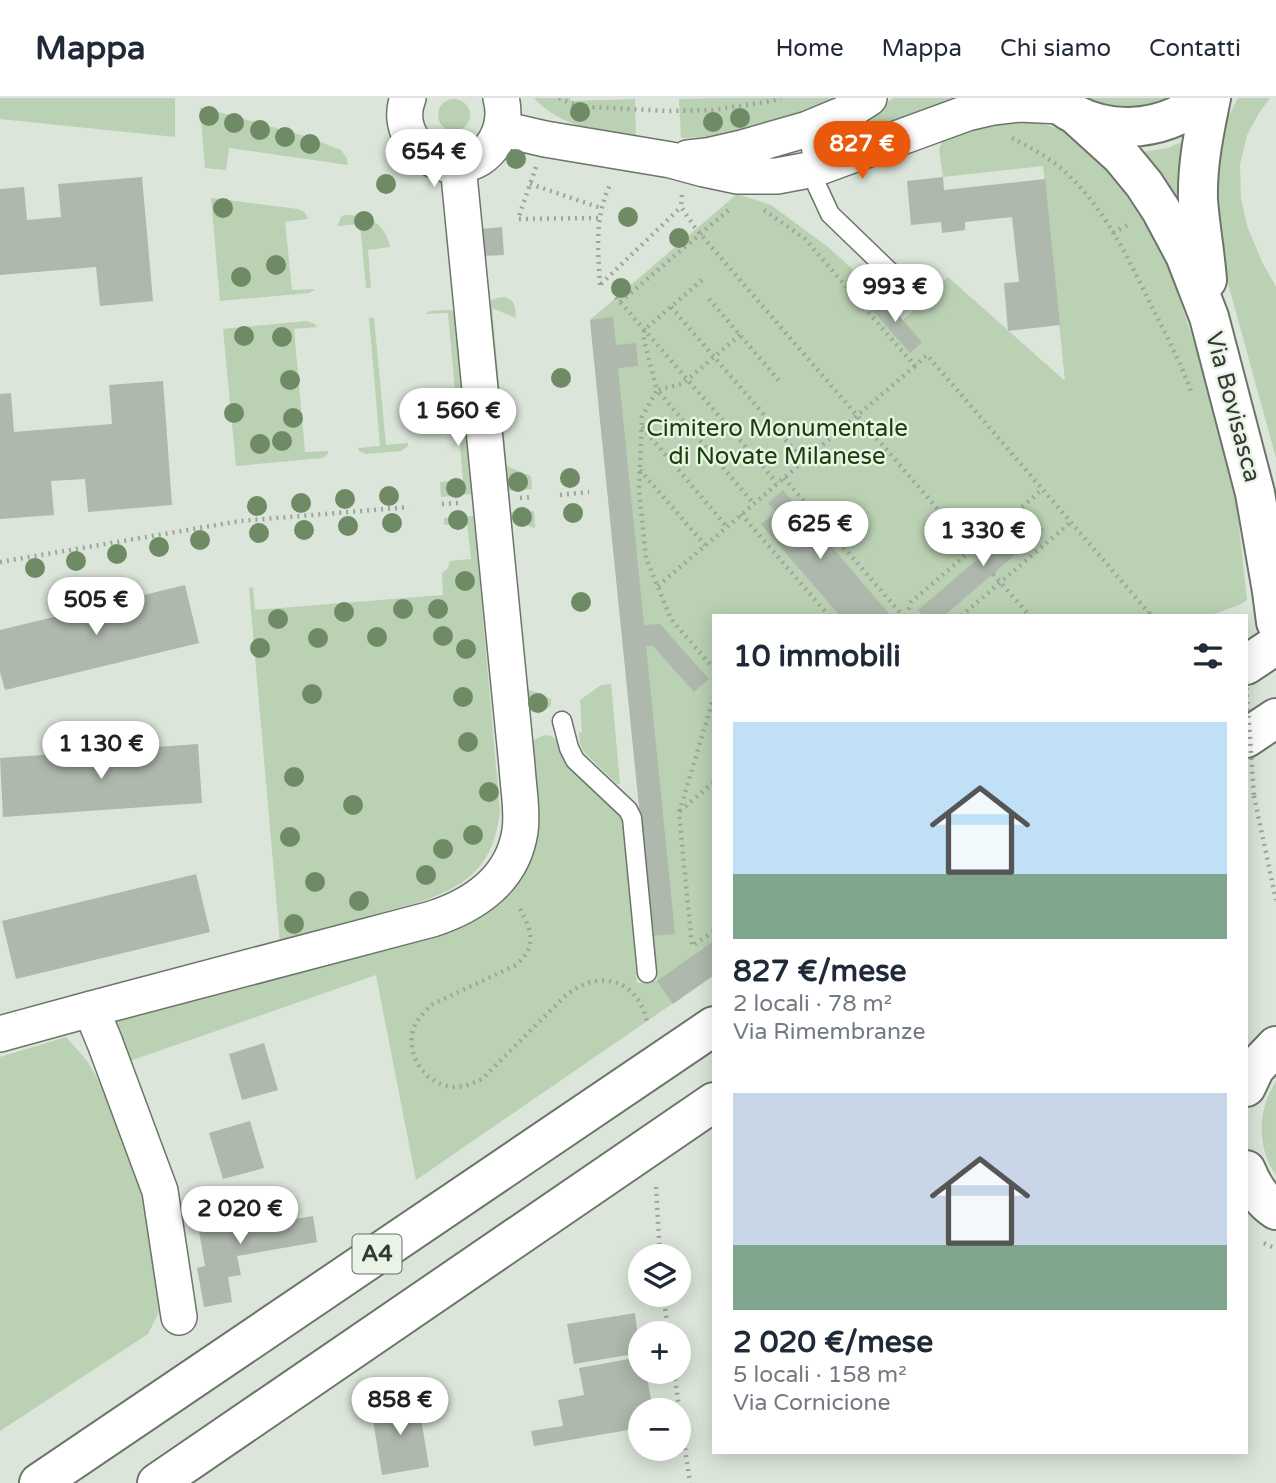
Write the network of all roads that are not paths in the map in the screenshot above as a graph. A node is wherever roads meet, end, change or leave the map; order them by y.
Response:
1 (869, 98) edge
2 (1205, 98) edge
3 (1211, 98) edge
4 (398, 100) edge
5 (1063, 107) edge
6 (501, 114) edge
7 (808, 129) junction
8 (458, 165) junction
9 (814, 169) junction
10 (677, 173) junction
11 (914, 295) dead end
12 (1209, 317) junction
13 (1274, 606) edge
14 (1276, 645) edge
15 (1248, 664) edge
16 (1276, 718) edge
17 (562, 721) dead end
18 (1248, 737) edge
19 (647, 973) dead end
20 (91, 1009) junction
21 (712, 1027) edge
22 (0, 1034) edge
23 (1276, 1046) edge
24 (1248, 1083) edge
25 (712, 1103) edge
26 (1248, 1175) edge
27 (1276, 1210) edge
28 (179, 1317) dead end
29 (40, 1483) edge
30 (157, 1483) edge

1 - 7 street
2 - 5 main road
3 - 12 main road, Via Bovisasca
4 - 8 street
5 - 9 street
5 - 12 main road, Via Bovisasca
6 - 8 street
6 - 10 street
7 - 9 lane
7 - 10 street
8 - 20 street
9 - 10 street
9 - 11 lane
12 - 13 main road, Via Bovisasca
14 - 15 main road
16 - 18 main road
17 - 19 lane
20 - 22 street
20 - 28 street
21 - 29 main road, A4
23 - 24 main road
25 - 30 main road, A4
26 - 27 main road

